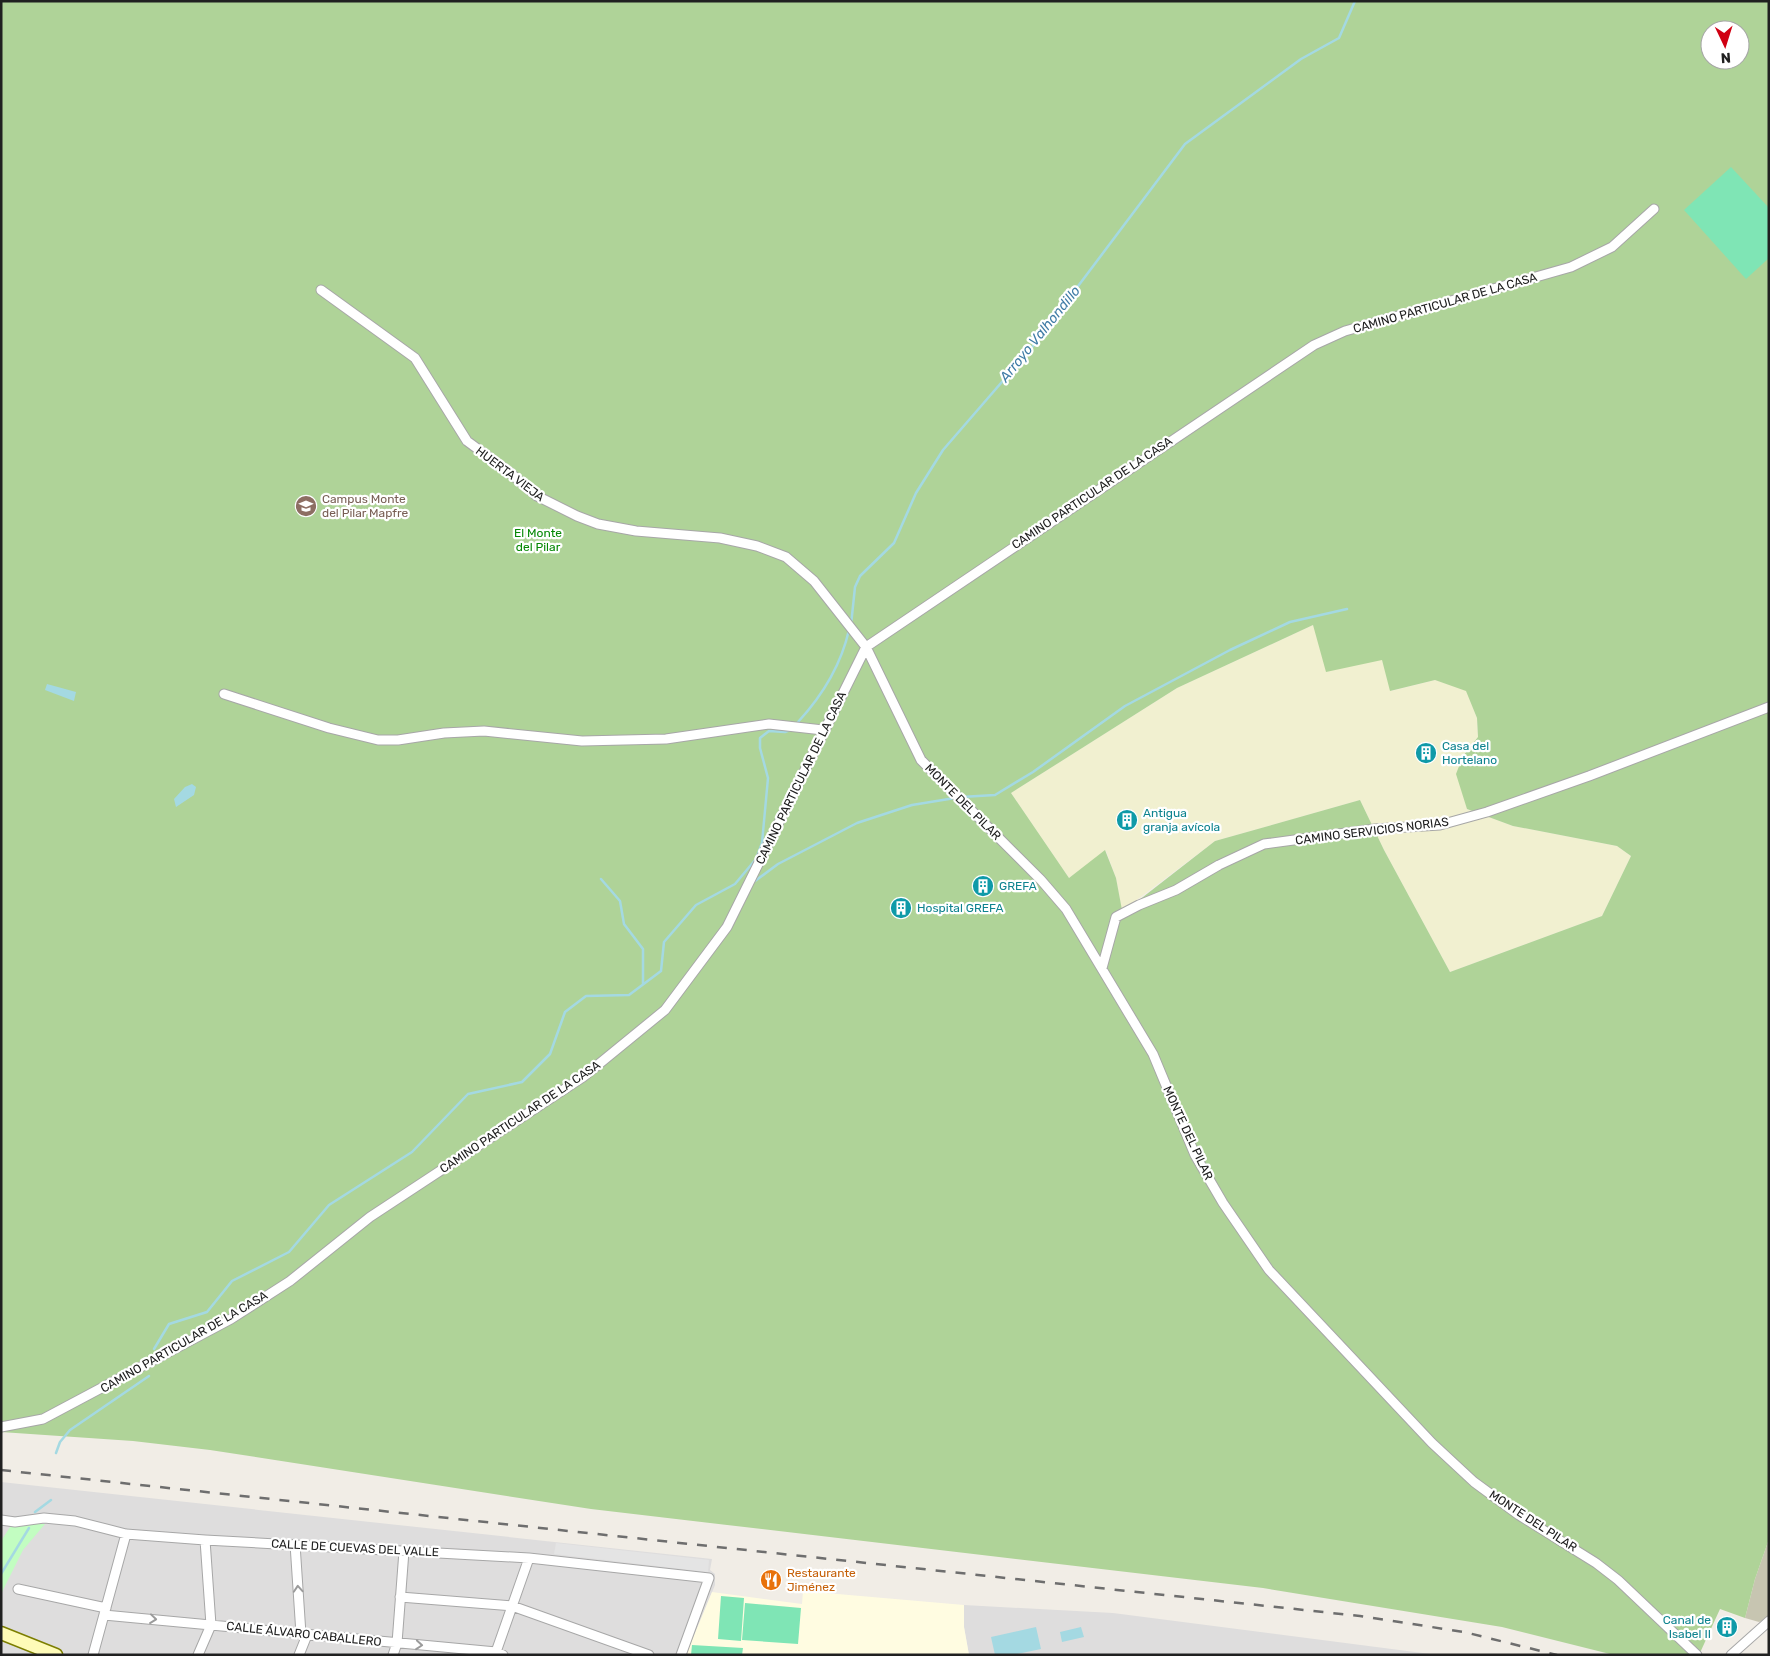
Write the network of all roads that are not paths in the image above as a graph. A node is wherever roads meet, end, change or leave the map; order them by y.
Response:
1 (1654, 208) dead end
2 (321, 290) dead end
3 (833, 602) joint
4 (866, 647) junction
5 (224, 694) dead end
6 (1769, 707) edge
7 (823, 730) junction
8 (1102, 968) junction
9 (1, 1427) edge
10 (1, 1520) edge
11 (126, 1534) junction
12 (205, 1540) junction
13 (295, 1544) junction
14 (404, 1551) junction
15 (529, 1558) junction
16 (18, 1589) dead end
17 (400, 1597) junction
18 (512, 1606) junction
19 (105, 1611) junction
20 (1769, 1621) edge
21 (210, 1625) junction
22 (1, 1633) edge
23 (304, 1634) junction
24 (397, 1643) junction
25 (499, 1653) edge
26 (1696, 1654) edge
27 (56, 1655) edge
28 (93, 1655) edge
29 (198, 1655) edge
30 (299, 1655) edge
31 (392, 1655) edge
32 (649, 1655) edge
33 (681, 1655) edge
34 (1731, 1655) edge

1 - 4 street, CAMINO PARTICULAR DE LA CASA
2 - 3 street, HUERTA VIEJA
3 - 4 street, MONTE DEL PILAR
4 - 7 street, CAMINO PARTICULAR DE LA CASA
4 - 8 street, MONTE DEL PILAR
5 - 7 street
6 - 8 street, CAMINO SERVICIOS NORIAS
7 - 9 street, CAMINO PARTICULAR DE LA CASA
8 - 26 street, MONTE DEL PILAR
10 - 11 street, CALLE DE CUEVAS DEL VALLE
11 - 12 street, CALLE DE CUEVAS DEL VALLE
11 - 19 street
12 - 13 street, CALLE DE CUEVAS DEL VALLE
12 - 21 street
13 - 14 street, CALLE DE CUEVAS DEL VALLE
23 -> 13 street
14 - 15 street, CALLE DE CUEVAS DEL VALLE
14 - 17 street
15 - 18 street
15 - 33 street, CALLE DE CUEVAS DEL VALLE
16 - 19 street, CALLE ÁLVARO CABALLERO
17 - 18 street
17 - 24 street
18 - 25 street
18 - 32 street
19 -> 21 street, CALLE ÁLVARO CABALLERO
19 - 28 street
20 - 34 street
21 - 23 street, CALLE ÁLVARO CABALLERO
21 - 29 street
22 - 27 street
23 - 24 street, CALLE ÁLVARO CABALLERO
23 - 30 street
24 -> 25 street, CALLE ÁLVARO CABALLERO
24 - 31 street

